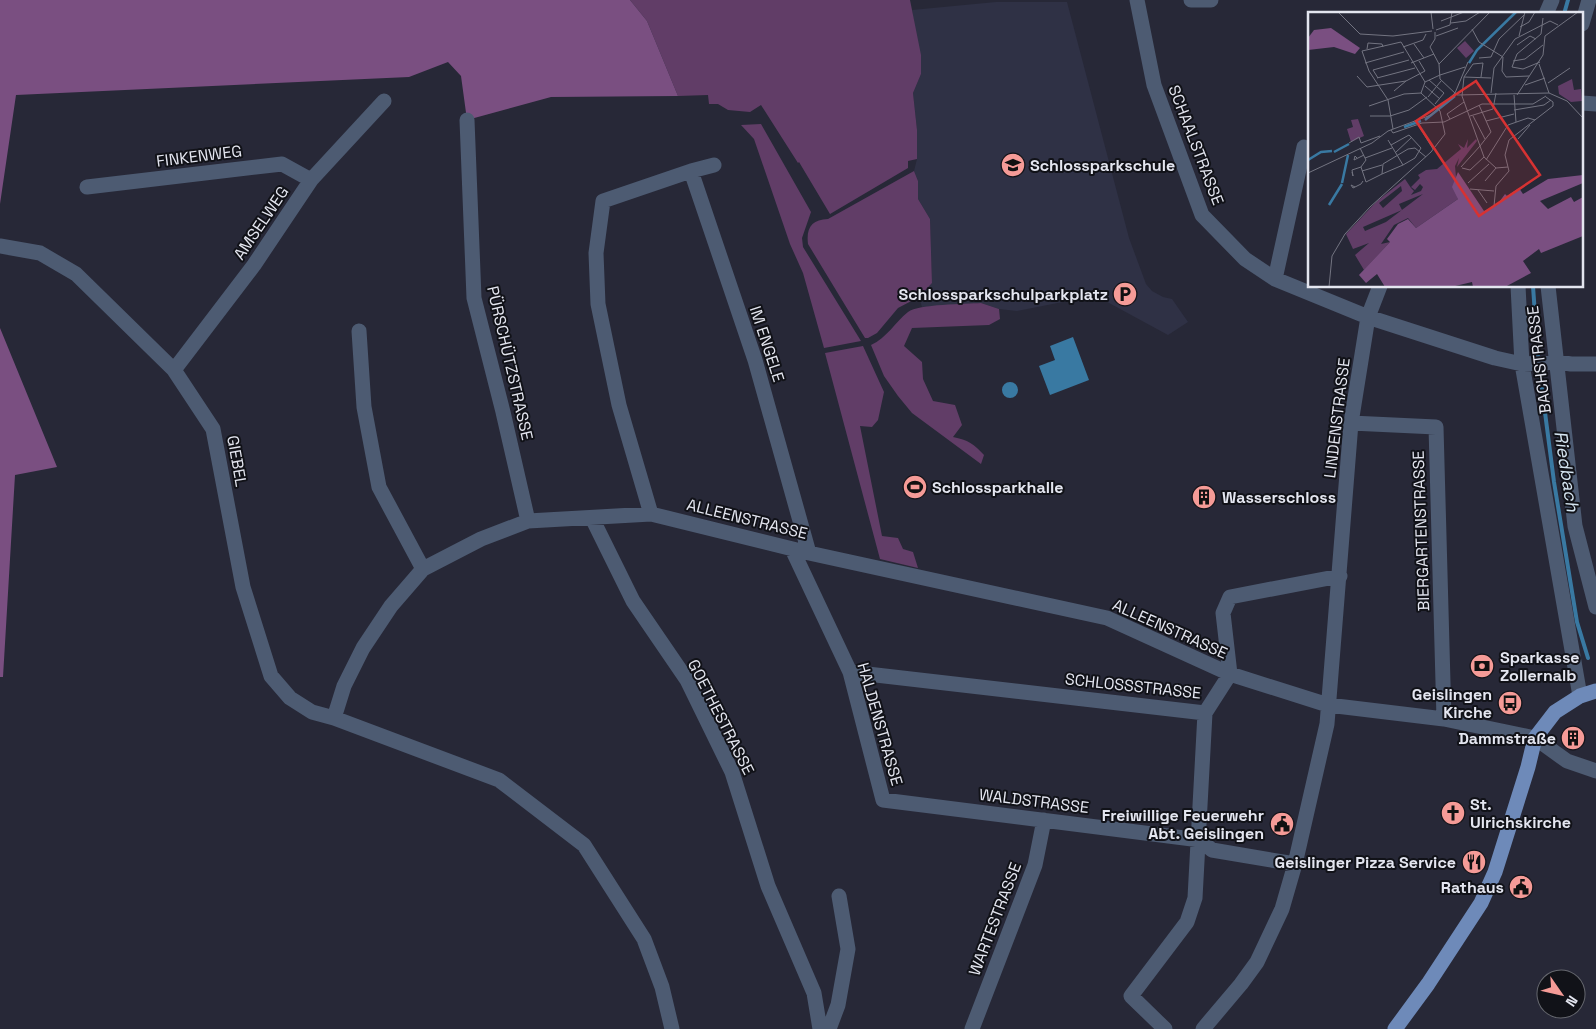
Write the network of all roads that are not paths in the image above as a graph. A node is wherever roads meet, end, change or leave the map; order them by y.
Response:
1 (1137, 0) edge
2 (1191, 0) edge
3 (1211, 0) edge
4 (1552, 0) edge
5 (1589, 0) edge
6 (1547, 12) edge
7 (1584, 17) edge
8 (384, 101) dead end
9 (467, 120) dead end
10 (1304, 147) dead end
11 (714, 165) dead end
12 (691, 171) junction
13 (312, 180) junction
14 (87, 187) dead end
15 (0, 246) edge
16 (1275, 279) junction
17 (1379, 288) edge
18 (1519, 288) edge
19 (1548, 288) edge
20 (1368, 317) junction
21 (359, 331) dead end
22 (1538, 363) junction
23 (1596, 364) edge
24 (174, 370) junction
25 (1351, 422) junction
26 (651, 514) junction
27 (592, 518) junction
28 (528, 521) junction
29 (792, 549) junction
30 (809, 553) junction
31 (424, 569) junction
32 (1340, 576) junction
33 (1596, 607) edge
34 (850, 672) junction
35 (1230, 674) junction
36 (1596, 691) edge
37 (1580, 696) junction
38 (1328, 705) junction
39 (1205, 713) junction
40 (334, 718) junction
41 (1444, 720) junction
42 (1534, 738) junction
43 (1596, 772) edge
44 (883, 800) joint
45 (1044, 820) junction
46 (1200, 840) junction
47 (1295, 864) junction
48 (839, 896) dead end
49 (672, 1029) edge
50 (820, 1029) edge
51 (829, 1029) edge
52 (972, 1029) edge
53 (1165, 1029) edge
54 (1203, 1029) edge
55 (1395, 1029) edge

1 - 16 street, SCHAALSTRASSE
2 - 3 street
4 - 6 street
5 - 7 street
8 - 13 street, AMSELWEG
9 - 28 street, PÜRSCHÜTZSTRASSE
10 - 16 street
11 - 12 street
12 - 26 street
12 - 30 street, IM ENGELE
13 - 14 street, FINKENWEG
13 - 24 street, AMSELWEG
15 - 24 street, GIEBEL
16 - 20 street, SCHAALSTRASSE
17 - 20 street, LINDENSTRASSE
18 - 22 street, BACHSTRASSE
19 - 22 street, BACHSTRASSE
20 - 22 street, SCHAALSTRASSE
20 - 25 street, LINDENSTRASSE
21 - 31 street
22 - 23 street, SCHAALSTRASSE
22 - 33 street, BACHSTRASSE
22 - 37 street, BACHSTRASSE
24 - 40 street, GIEBEL
25 - 32 street, LINDENSTRASSE
25 - 41 street, BIERGARTENSTRASSE
26 - 27 street, ALLEENSTRASSE
26 - 29 street, ALLEENSTRASSE
27 - 28 street, ALLEENSTRASSE
27 - 50 street, GOETHESTRASSE
28 - 31 street, ALLEENSTRASSE
29 - 30 street, ALLEENSTRASSE
29 - 34 street, HALDENSTRASSE
30 - 35 street, ALLEENSTRASSE
31 - 40 street, ALLEENSTRASSE
32 - 35 street
32 - 38 street, LINDENSTRASSE
34 - 39 street, SCHLOSSSTRASSE
34 - 44 street, HALDENSTRASSE
35 - 38 street
35 - 39 street, SCHLOSSSTRASSE
36 - 37 main road
37 - 42 main road
38 - 41 street
38 - 47 street, LINDENSTRASSE
39 - 46 street
40 - 49 street, GIEBEL
41 - 42 street
42 - 43 street
42 - 55 main road
44 - 45 street, WALDSTRASSE
45 - 46 street, WALDSTRASSE
45 - 52 street, WARTESTRASSE
46 - 47 street, WALDSTRASSE
46 - 53 street
47 - 54 street, LINDENSTRASSE
48 - 51 street

